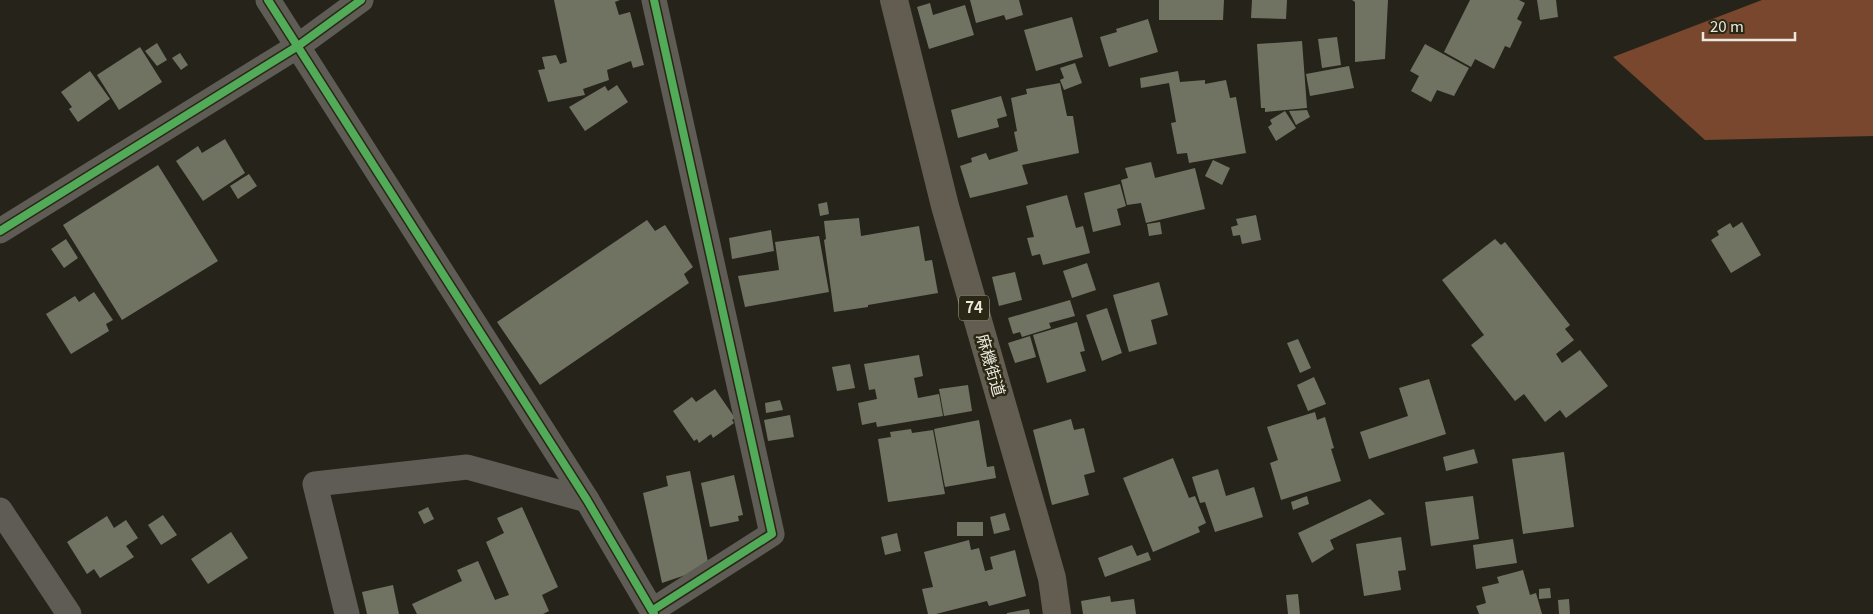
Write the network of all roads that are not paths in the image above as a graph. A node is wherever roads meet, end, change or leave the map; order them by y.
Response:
1 (268, 0) edge
2 (361, 0) edge
3 (654, 0) edge
4 (894, 0) edge
5 (298, 46) junction
6 (0, 231) edge
7 (587, 500) junction
8 (0, 510) edge
9 (653, 612) edge
10 (69, 614) edge
11 (347, 614) edge
12 (1057, 614) edge

1 - 5 street
2 - 5 street
3 - 9 street
4 - 12 main road, 麻機街道 / 74
5 - 6 street
5 - 7 street
7 - 9 street
7 - 11 street
8 - 10 street

